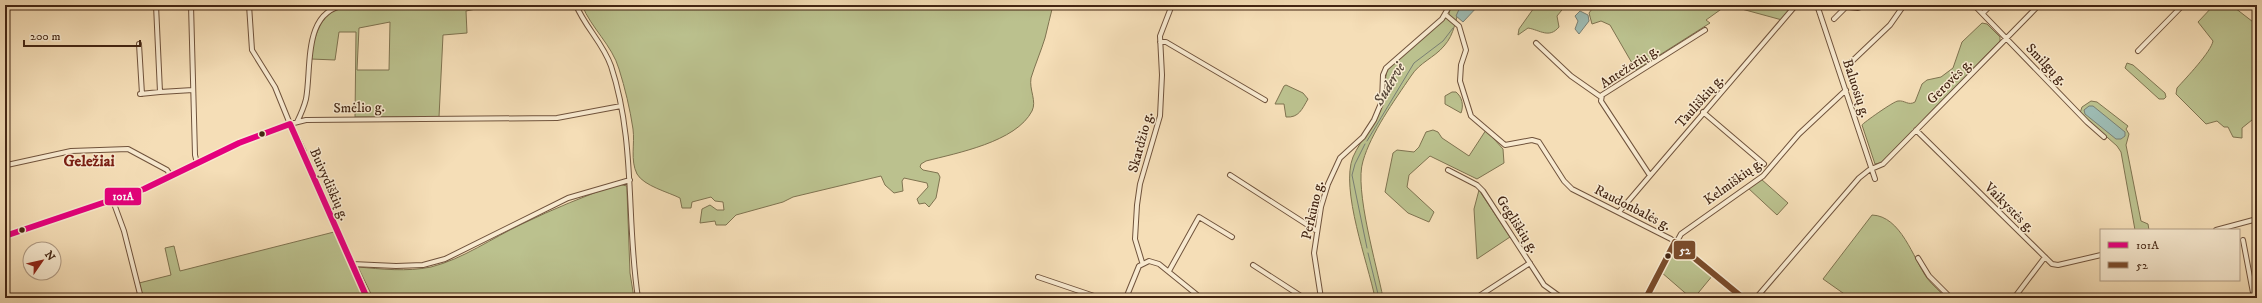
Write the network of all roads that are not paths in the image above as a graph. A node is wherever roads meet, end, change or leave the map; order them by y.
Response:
1 (156, 5) edge
2 (191, 5) edge
3 (249, 5) edge
4 (346, 5) edge
5 (576, 5) edge
6 (1172, 5) edge
7 (1450, 5) edge
8 (1796, 5) edge
9 (1817, 5) edge
10 (1867, 5) edge
11 (1904, 5) edge
12 (1974, 5) edge
13 (1991, 5) edge
14 (2039, 5) edge
15 (2183, 5) edge
16 (1983, 13) junction
17 (1446, 15) junction
18 (1834, 19) dead end
19 (1705, 30) dead end
20 (2007, 38) junction
21 (1160, 42) junction
22 (139, 44) dead end
23 (1536, 44) dead end
24 (2138, 51) dead end
25 (1847, 66) dead end
26 (193, 90) junction
27 (1846, 90) junction
28 (160, 92) junction
29 (1601, 97) junction
30 (1265, 100) dead end
31 (621, 106) junction
32 (1704, 112) junction
33 (297, 122) junction
34 (290, 124) junction
35 (1916, 130) junction
36 (2104, 137) dead end
37 (303, 151) joint
38 (197, 163) junction
39 (1764, 164) dead end
40 (1872, 169) junction
41 (5, 170) edge
42 (1448, 170) dead end
43 (1649, 174) junction
44 (1230, 175) dead end
45 (171, 176) junction
46 (1875, 179) dead end
47 (630, 180) junction
48 (113, 200) junction
49 (1619, 212) junction
50 (2257, 219) edge
51 (2220, 229) edge
52 (1317, 231) junction
53 (5, 236) edge
54 (1232, 238) dead end
55 (2243, 240) dead end
56 (1675, 242) junction
57 (2100, 255) edge
58 (2045, 257) junction
59 (1918, 258) dead end
60 (1142, 262) junction
61 (1530, 263) junction
62 (352, 264) junction
63 (1253, 265) dead end
64 (1169, 271) junction
65 (1038, 277) dead end
66 (141, 298) edge
67 (367, 298) edge
68 (638, 298) edge
69 (1100, 298) edge
70 (1126, 298) edge
71 (1201, 298) edge
72 (1304, 298) edge
73 (1321, 298) edge
74 (1476, 298) edge
75 (1562, 298) edge
76 (1646, 298) edge
77 (1743, 298) edge
78 (1756, 298) edge
79 (1951, 298) edge
80 (2014, 298) edge
81 (2254, 298) edge

1 - 28 street
2 - 26 street
3 - 34 street
4 - 33 street
5 - 31 street
6 - 21 street, Skardžio g.
7 - 17 street, Perkūno g.
8 - 32 street, Tauliškių g.
9 - 27 street, Baluosių g.
10 - 18 street
11 - 25 street
12 - 16 street, Smilgų g.
13 - 16 street
14 - 20 street, Gerovės g.
15 - 24 street
16 - 20 street, Smilgų g.
17 - 49 street, Raudonbalės g.
17 - 52 street, Perkūno g.
19 - 29 street, Antežerių g.
20 - 35 street, Gerovės g.
20 - 36 street, Smilgų g.
21 - 30 street
21 - 60 street, Skardžio g.
22 - 28 street
23 - 29 street
26 - 28 street
26 - 38 street
27 - 40 street, Baluosių g.
27 - 56 street, Kelmiškių g.
29 - 43 street, Antežerių g.
31 - 33 street, Smėlio g.
31 - 47 street
32 - 39 street
32 - 43 street, Tauliškių g.
33 - 34 street, Smėlio g.
34 - 37 main road, Buivydiškių g.
34 - 38 main road, Smėlio g.
35 - 40 street, Gerovės g.
35 - 58 street, Vaikystės g.
37 - 62 street, Buivydiškių g.
38 - 45 main road, Smėlio g.
40 - 46 street, Baluosių g.
40 - 78 street, Gerovės g.
41 - 45 street
42 - 61 street, Gegliškių g.
43 - 49 street, Tauliškių g.
44 - 52 street
45 - 48 main road, Smėlio g.
47 - 62 street
47 - 68 street
48 - 53 main road, Smėlio g.
48 - 66 street
49 - 56 street, Raudonbalės g.
50 - 51 street
52 - 73 street, Perkūno g.
54 - 64 street
55 - 81 street
56 - 76 street, Kelmiškių g.
56 - 77 street, Raudonbalės g.
57 - 58 street, Vaikystės g.
58 - 80 street
59 - 79 street
60 - 64 street
60 - 70 street
61 - 74 street
61 - 75 street, Gegliškių g.
62 - 67 street, Buivydiškių g.
63 - 72 street
64 - 71 street
65 - 69 street

